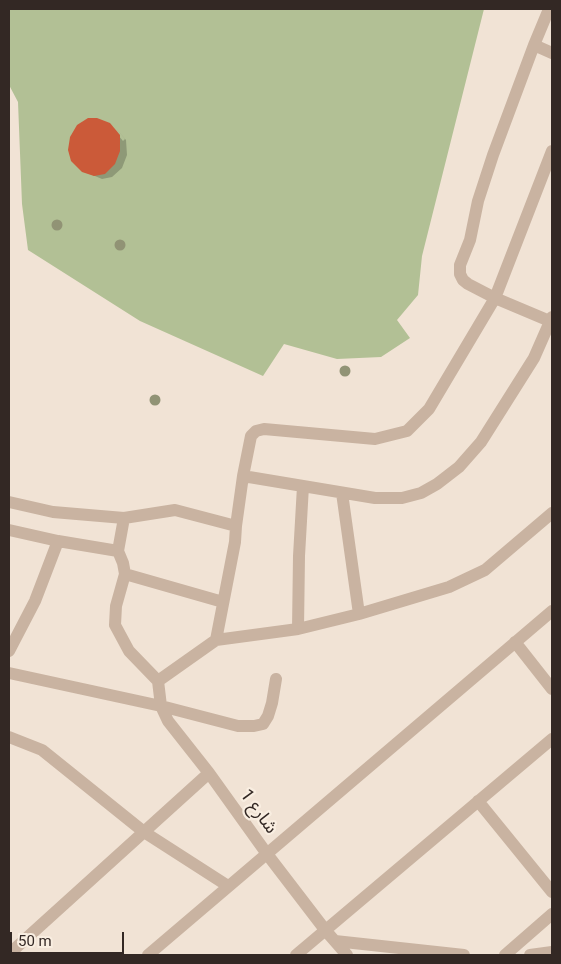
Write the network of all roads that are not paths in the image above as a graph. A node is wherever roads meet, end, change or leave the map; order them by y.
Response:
1 (549, 9) edge
2 (534, 45) junction
3 (552, 53) edge
4 (552, 151) edge
5 (495, 298) junction
6 (552, 320) edge
7 (243, 476) junction
8 (303, 486) junction
9 (342, 494) junction
10 (9, 502) edge
11 (552, 513) edge
12 (124, 518) junction
13 (236, 526) junction
14 (9, 530) edge
15 (58, 541) junction
16 (118, 551) junction
17 (125, 574) junction
18 (222, 602) junction
19 (552, 611) edge
20 (358, 614) junction
21 (298, 630) junction
22 (216, 640) junction
23 (515, 642) junction
24 (9, 651) edge
25 (9, 673) edge
26 (276, 679) dead end
27 (158, 681) junction
28 (552, 689) edge
29 (161, 706) junction
30 (9, 737) edge
31 (552, 739) edge
32 (209, 773) junction
33 (478, 801) junction
34 (144, 832) junction
35 (267, 854) junction
36 (228, 886) junction
37 (552, 892) edge
38 (552, 914) edge
39 (326, 931) junction
40 (335, 941) junction
41 (552, 952) edge
42 (14, 953) edge
43 (148, 955) edge
44 (296, 955) edge
45 (347, 955) edge
46 (464, 955) edge
47 (505, 955) edge
48 (530, 955) edge

1 - 2 street
2 - 3 street
2 - 5 street
4 - 5 street
5 - 6 street
5 - 7 street
6 - 9 street
7 - 8 street
7 - 13 street
8 - 9 street
8 - 21 street
9 - 20 street
10 - 12 street
11 - 20 street
12 - 13 street
12 - 16 street
13 - 18 street
14 - 15 street
15 - 16 street
15 - 24 street
16 - 17 street
17 - 18 street
17 - 27 street
18 - 22 street
19 - 23 street
20 - 21 street
21 - 22 street
22 - 27 street
23 - 28 street
23 - 35 street
25 - 29 street
26 - 29 street
27 - 29 street, شارع 1
29 - 32 street, شارع 1
30 - 34 street
31 - 33 street
32 - 34 street
32 - 35 street, شارع 1
33 - 37 street
33 - 39 street
34 - 36 street
34 - 42 street
35 - 36 street
35 - 39 street, شارع 1
36 - 43 street
38 - 47 street
39 - 40 street, شارع 1
39 - 44 street
40 - 45 street, شارع 1
40 - 46 street
41 - 48 street

